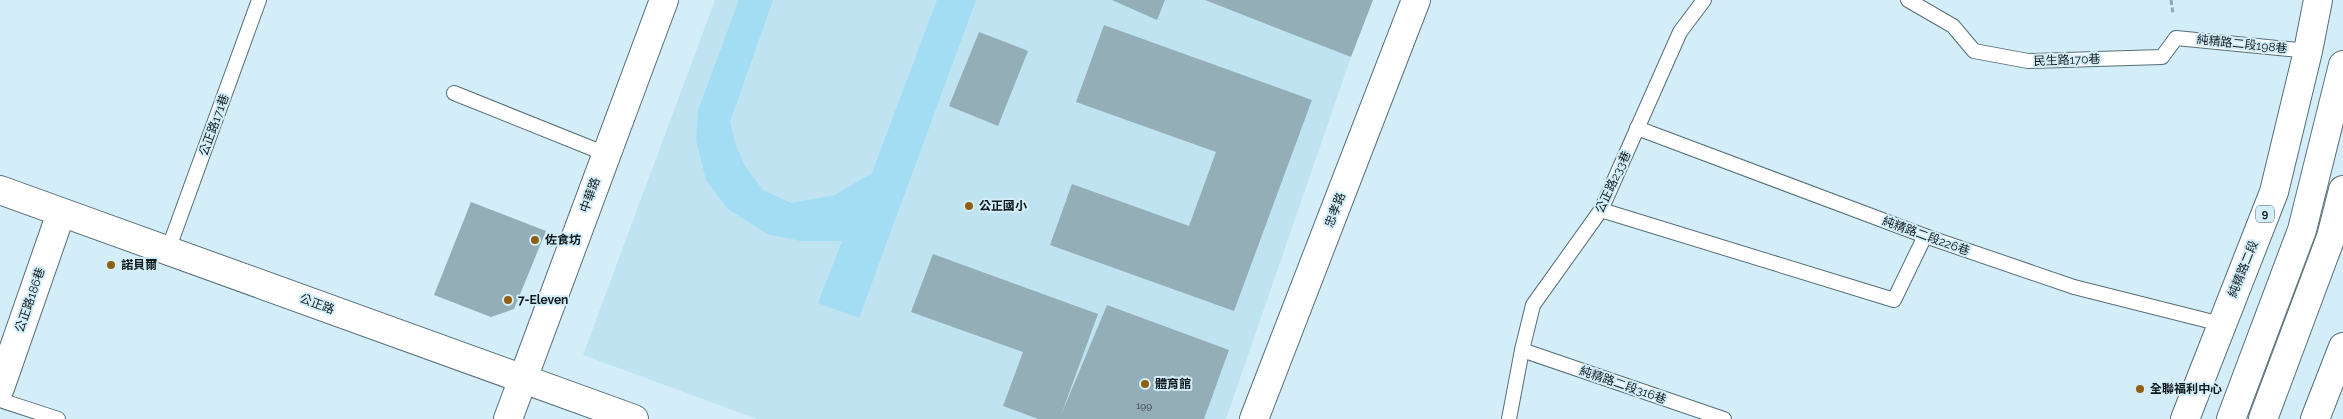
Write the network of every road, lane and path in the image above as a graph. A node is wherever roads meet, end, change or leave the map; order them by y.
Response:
1 (260, 0) edge
2 (664, 0) edge
3 (1416, 0) edge
4 (1704, 0) edge
5 (1908, 0) edge
6 (2318, 0) edge
7 (2176, 38) joint
8 (2308, 51) junction
9 (2343, 65) edge
10 (454, 93) dead end
11 (1638, 128) junction
12 (606, 154) junction
13 (0, 190) edge
14 (2343, 190) edge
15 (1601, 210) junction
16 (61, 213) junction
17 (1925, 236) junction
18 (168, 250) junction
19 (2221, 324) junction
20 (2343, 347) edge
21 (1522, 350) junction
22 (522, 378) junction
23 (0, 388) edge
24 (0, 400) edge
25 (58, 419) edge
26 (508, 419) edge
27 (634, 419) edge
28 (1254, 419) edge
29 (1509, 419) edge
30 (1724, 419) edge
31 (2185, 419) edge
32 (2231, 419) edge
33 (2263, 419) edge
34 (2315, 419) edge

1 - 18 lane, 公正路171巷
2 - 12 street, 中華路
3 - 28 street, 忠孝路
4 - 11 lane, 公正路233巷
5 - 7 lane, 民生路170巷
6 - 8 street, 純精路二段 / 9
7 - 8 lane, 純精路二段198巷
8 - 19 street, 純精路二段 / 9
9 - 32 street
10 - 12 lane
11 - 15 lane, 公正路233巷
11 - 17 lane, 純精路二段226巷
12 - 22 street, 中華路
13 - 16 street, 公正路
14 - 33 street
15 - 17 lane
15 - 21 lane, 公正路233巷
16 - 18 street, 公正路
16 - 23 street, 公正路186巷
17 - 19 lane, 純精路二段226巷
18 - 22 street, 公正路
19 - 31 street, 純精路二段 / 9
20 - 34 street
21 - 29 lane, 公正路233巷
21 - 30 lane, 純精路二段316巷
22 - 26 street, 中華路
22 - 27 street, 公正路
24 - 25 lane

